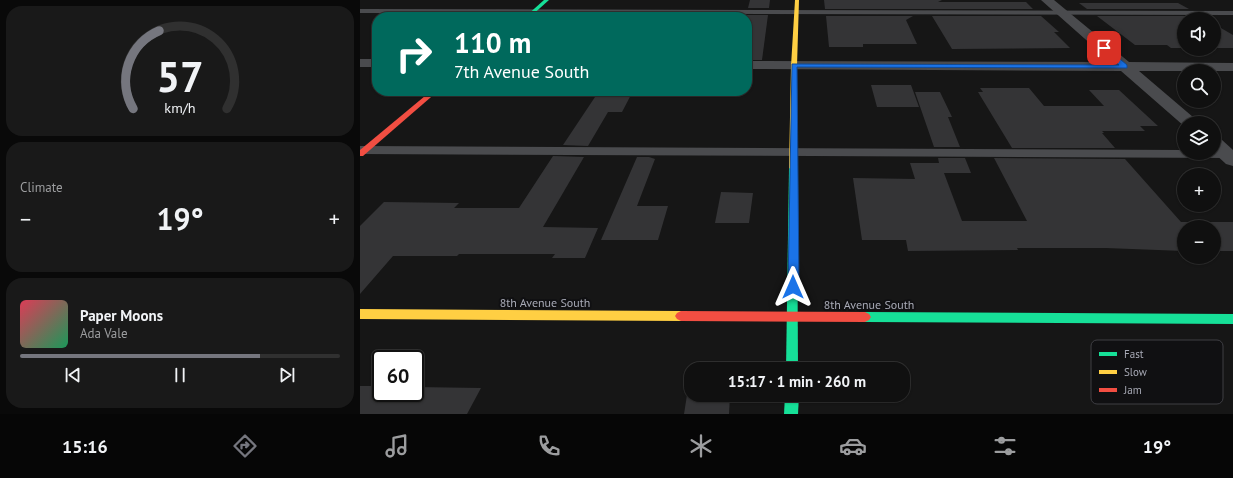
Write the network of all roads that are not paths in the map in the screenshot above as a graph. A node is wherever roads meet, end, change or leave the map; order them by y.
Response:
1 (547, 0) edge
2 (797, 0) edge
3 (1047, 0) edge
4 (360, 11) edge
5 (417, 12) edge
6 (532, 12) edge
7 (752, 12) edge
8 (796, 12) junction
9 (1062, 13) junction
10 (1233, 13) edge
11 (360, 63) edge
12 (372, 63) edge
13 (752, 65) edge
14 (794, 66) junction
15 (1125, 66) junction
16 (1233, 67) edge
17 (429, 96) edge
18 (1183, 116) edge
19 (361, 151) edge
20 (794, 153) junction
21 (1227, 153) edge
22 (360, 314) edge
23 (793, 317) junction
24 (1233, 319) edge
25 (792, 362) edge
26 (792, 402) edge
27 (791, 414) edge

1 - 6 main road
2 - 8 main road
3 - 9 street
4 - 5 lane
7 - 8 lane
8 - 9 lane
8 - 14 main road
9 - 10 lane
9 - 15 street
11 - 12 street
13 - 14 street
14 - 15 street
14 - 20 main road
15 - 16 street
15 - 18 street
17 - 19 main road
19 - 20 lane
20 - 21 lane
20 - 23 main road
22 - 23 main road, 8th Avenue South
23 - 24 main road, 8th Avenue South
23 - 25 main road
26 - 27 main road

